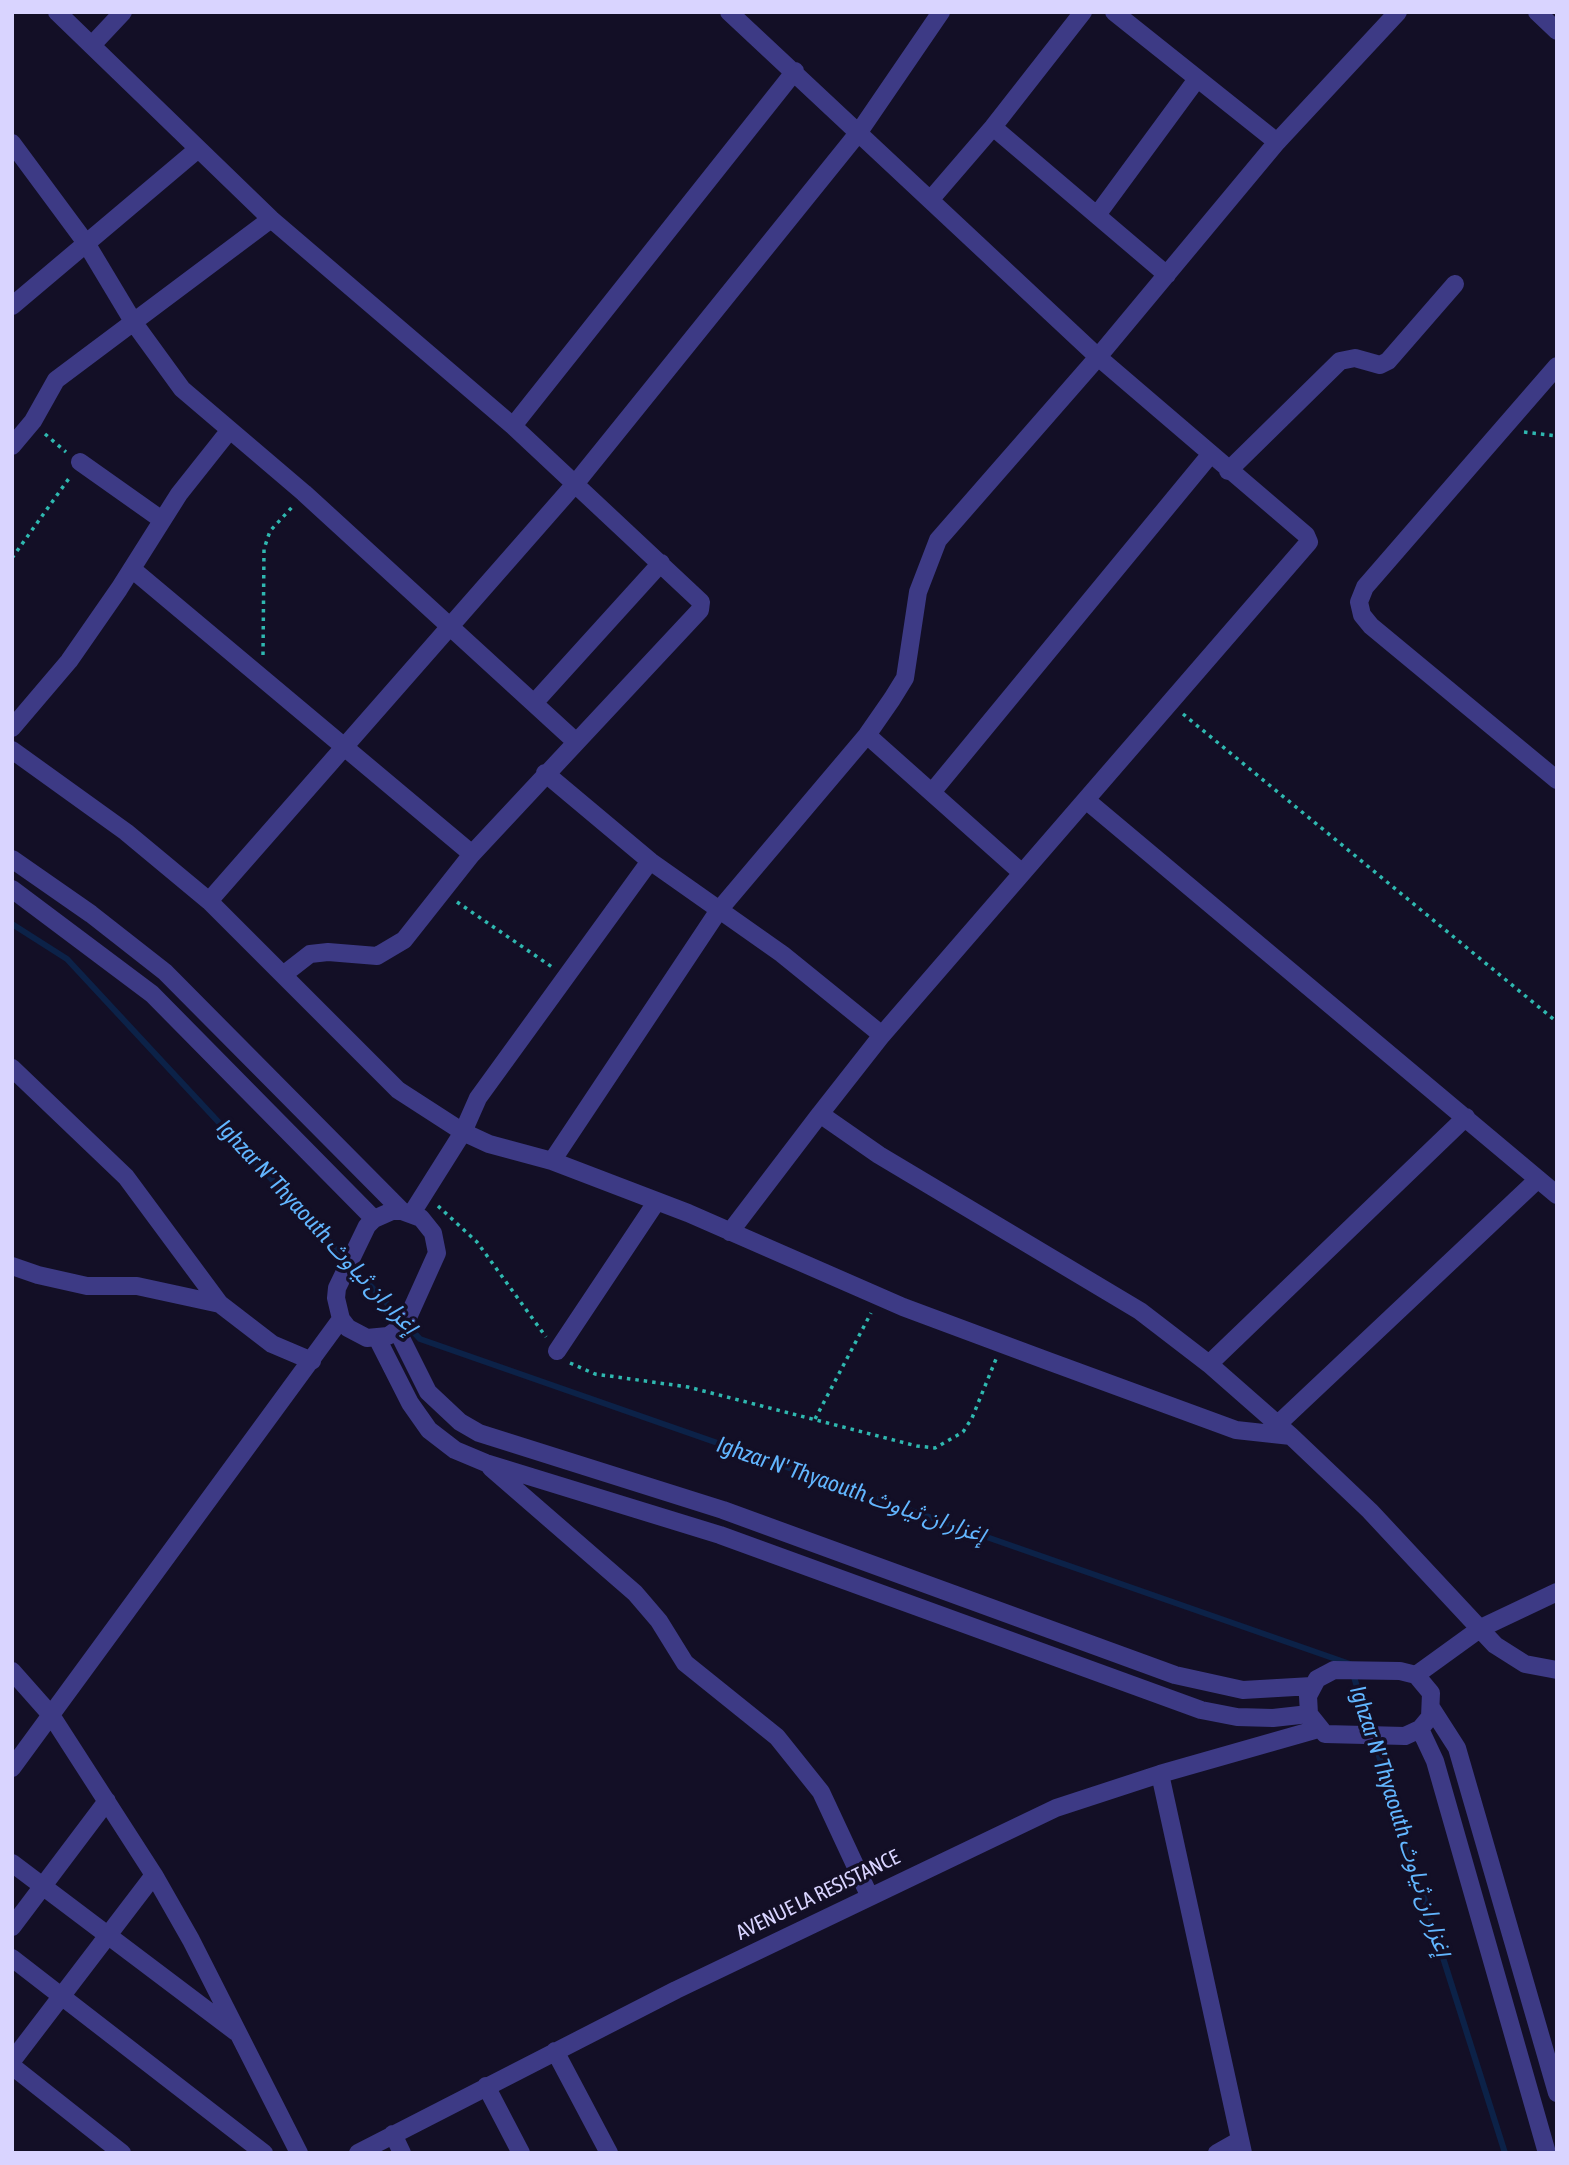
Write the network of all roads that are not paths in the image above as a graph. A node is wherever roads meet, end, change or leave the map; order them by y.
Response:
1 (57, 12) edge
2 (123, 12) edge
3 (729, 12) edge
4 (941, 12) edge
5 (1083, 12) edge
6 (1114, 12) edge
7 (1398, 12) edge
8 (1537, 12) edge
9 (1557, 31) edge
10 (92, 46) junction
11 (795, 71) junction
12 (1197, 79) junction
13 (993, 127) junction
14 (859, 132) junction
15 (1277, 142) junction
16 (12, 143) edge
17 (198, 149) junction
18 (931, 200) junction
19 (1097, 215) junction
20 (271, 219) junction
21 (86, 243) junction
22 (1167, 275) junction
23 (1455, 284) dead end
24 (12, 306) edge
25 (135, 323) junction
26 (1098, 357) junction
27 (1557, 366) edge
28 (513, 426) junction
29 (229, 431) junction
30 (12, 446) edge
31 (1210, 455) junction
32 (80, 462) road end
33 (1228, 471) junction
34 (575, 484) junction
35 (162, 520) junction
36 (661, 563) junction
37 (132, 569) junction
38 (451, 626) junction
39 (535, 702) junction
40 (12, 728) edge
41 (867, 735) junction
42 (575, 741) junction
43 (344, 749) junction
44 (12, 750) edge
45 (545, 773) junction
46 (1557, 780) edge
47 (933, 791) junction
48 (1086, 800) junction
49 (472, 854) junction
50 (12, 859) edge
51 (650, 861) junction
52 (1023, 873) junction
53 (12, 889) edge
54 (209, 901) junction
55 (719, 910) junction
56 (283, 975) junction
57 (882, 1035) junction
58 (12, 1068) edge
59 (820, 1114) junction
60 (1466, 1117) junction
61 (463, 1132) junction
62 (552, 1161) junction
63 (1536, 1181) junction
64 (1557, 1195) edge
65 (657, 1201) junction
66 (407, 1212) junction
67 (374, 1219) junction
68 (730, 1232) junction
69 (12, 1266) edge
70 (220, 1304) junction
71 (341, 1319) junction
72 (397, 1332) junction
73 (377, 1338) junction
74 (557, 1350) road end
75 (312, 1361) junction
76 (1209, 1364) junction
77 (1284, 1430) junction
78 (486, 1463) junction
79 (1557, 1592) edge
80 (1481, 1628) junction
81 (1557, 1670) edge
82 (12, 1671) edge
83 (1408, 1673) junction
84 (1312, 1686) junction
85 (1432, 1709) junction
86 (51, 1714) junction
87 (1320, 1726) junction
88 (1413, 1733) junction
89 (12, 1768) edge
90 (1160, 1774) junction
91 (107, 1801) junction
92 (12, 1863) edge
93 (154, 1875) junction
94 (42, 1887) junction
95 (869, 1895) junction
96 (12, 1927) edge
97 (106, 1935) junction
98 (12, 1958) edge
99 (61, 1996) junction
100 (239, 2035) junction
101 (555, 2051) junction
102 (12, 2061) edge
103 (12, 2066) edge
104 (486, 2086) junction
105 (1557, 2093) edge
106 (393, 2134) junction
107 (1241, 2146) edge
108 (122, 2153) edge
109 (264, 2153) edge
110 (299, 2153) edge
111 (358, 2153) edge
112 (402, 2153) edge
113 (521, 2153) edge
114 (609, 2153) edge
115 (1217, 2153) edge
116 (1547, 2153) edge

1 - 10 street
2 - 10 street
3 - 11 street
4 - 14 street
5 - 13 street
6 - 12 street
7 - 15 street
8 - 9 street
10 - 17 street
11 - 14 street
11 - 28 street
12 - 15 street
12 - 19 street
13 - 18 street
13 - 19 street
14 - 18 street
14 - 34 street
15 - 22 street
16 - 21 street
17 - 20 street
17 - 21 street
18 - 26 street
19 - 22 street
20 - 25 street
20 - 28 street
21 - 24 street
21 - 25 street
22 - 26 street
23 - 33 street
25 - 29 street
25 - 30 street
26 - 31 street
26 - 41 street
27 - 46 street
28 - 34 street
29 - 35 street
29 - 38 street
31 - 33 street
31 - 47 street
32 - 35 street
33 - 48 street
34 - 36 street
34 - 38 street
35 - 37 street
36 - 39 street
36 - 42 street
37 - 40 street
37 - 43 street
38 - 39 street
38 - 43 street
39 - 42 street
41 - 47 street
41 - 55 street
42 - 45 street
43 - 49 street
43 - 54 street
44 - 54 street
45 - 49 street
45 - 51 street
47 - 52 street
48 - 52 street
48 - 60 street
49 - 56 street
50 - 66 street
51 - 55 street
51 - 61 street
52 - 57 street
53 - 67 street
54 - 56 street
55 - 57 street
55 - 62 street
56 - 61 street
57 - 59 street
58 - 70 street
59 - 68 street
59 - 76 street
60 - 63 street
60 - 76 street
61 - 62 street
61 - 66 street
62 - 65 street
63 - 64 street
63 - 77 street
65 - 68 street
65 - 74 street
66 - 67 street
66 - 72 street
67 - 71 street
68 - 77 street
69 - 70 street
70 - 75 street
71 - 73 street
71 - 75 street
72 - 73 street
72 - 84 street
73 - 78 street
75 - 86 street
76 - 77 street
77 - 80 street
78 - 87 street
78 - 95 street
79 - 80 street
80 - 81 street
80 - 83 street
82 - 86 street
83 - 84 street
83 - 85 street
84 - 87 street
85 - 88 street
85 - 105 street
86 - 89 street
86 - 91 street
87 - 88 street
87 - 90 street, AVENUE LA RESISTANCE
88 - 116 street
90 - 95 street, AVENUE LA RESISTANCE
90 - 107 street
91 - 93 street
91 - 94 street
92 - 94 street
93 - 97 street
93 - 100 street
94 - 96 street
94 - 97 street
95 - 101 street, AVENUE LA RESISTANCE
97 - 99 street
97 - 100 street
98 - 99 street
99 - 102 street
99 - 109 street
100 - 110 street
101 - 104 street, AVENUE LA RESISTANCE
101 - 114 street
103 - 108 street
104 - 106 street, AVENUE LA RESISTANCE
104 - 113 street
106 - 111 street, AVENUE LA RESISTANCE
106 - 112 street
107 - 115 street

